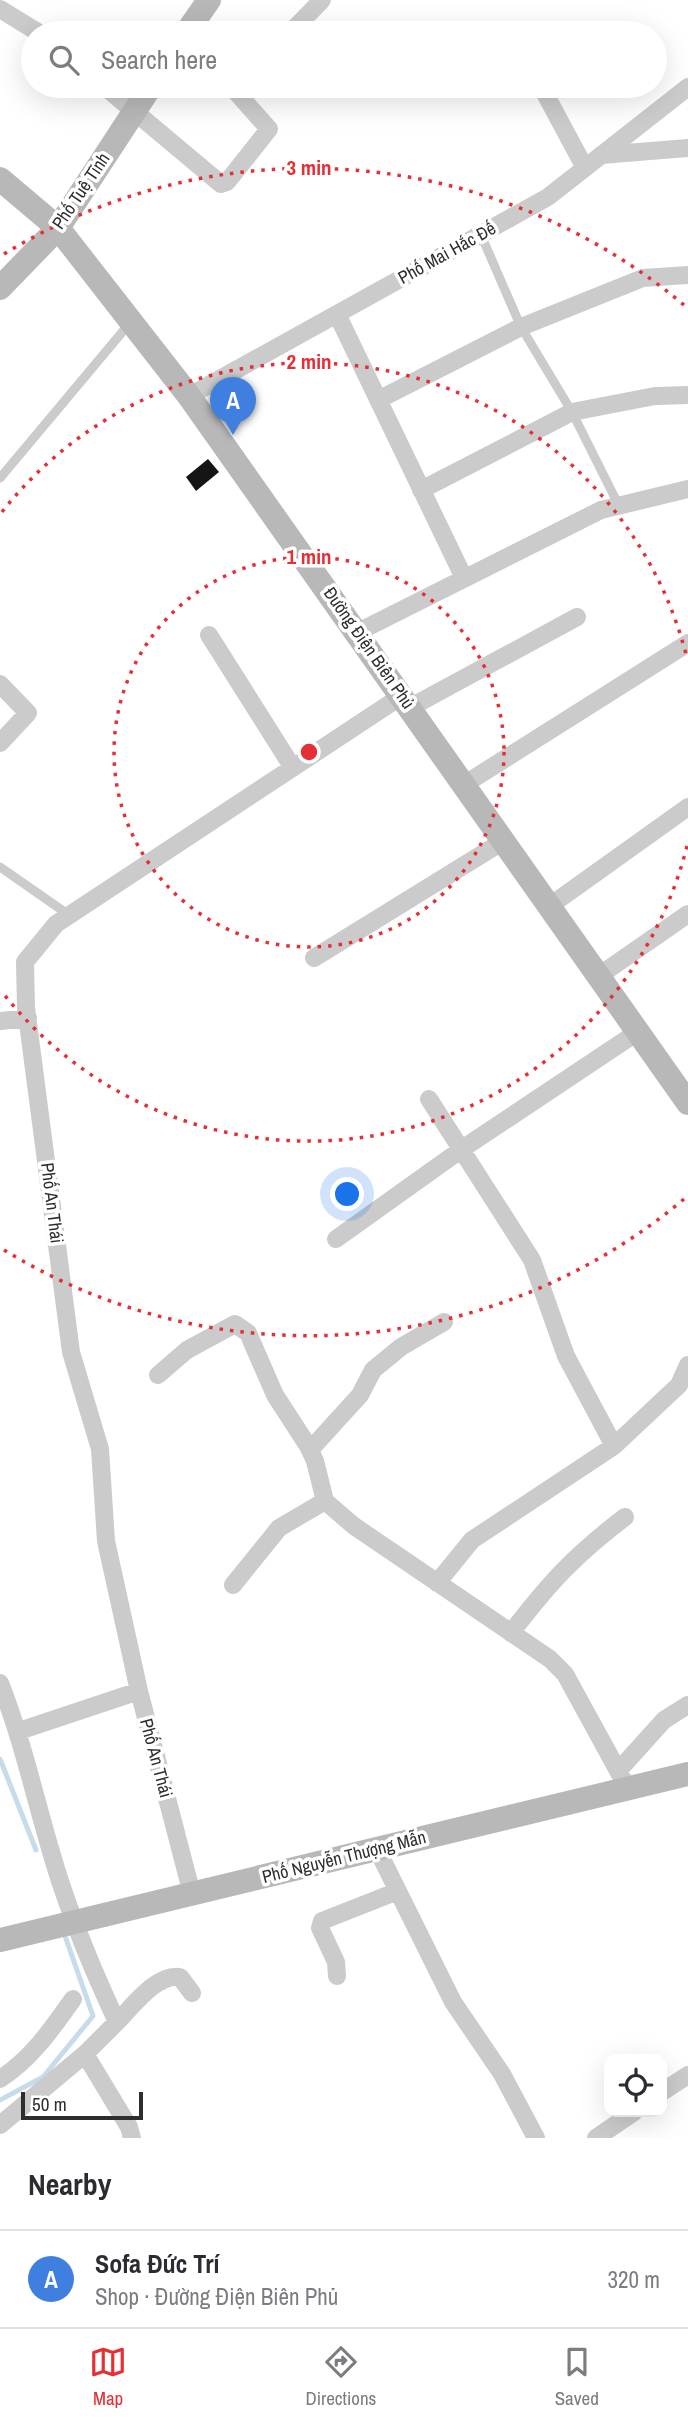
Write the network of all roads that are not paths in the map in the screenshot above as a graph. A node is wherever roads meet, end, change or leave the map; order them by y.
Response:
1 (209, 0) edge
2 (322, 0) edge
3 (0, 9) edge
4 (194, 21) edge
5 (302, 21) edge
6 (21, 22) edge
7 (688, 87) edge
8 (119, 98) edge
9 (142, 98) edge
10 (241, 98) edge
11 (547, 98) edge
12 (134, 110) junction
13 (688, 148) edge
14 (601, 155) junction
15 (585, 168) junction
16 (0, 179) edge
17 (58, 228) junction
18 (481, 235) junction
19 (688, 275) edge
20 (0, 288) edge
21 (337, 314) junction
22 (132, 320) junction
23 (521, 327) junction
24 (688, 395) edge
25 (189, 396) junction
26 (378, 400) junction
27 (572, 412) junction
28 (0, 478) edge
29 (688, 489) edge
30 (421, 490) junction
31 (618, 504) junction
32 (464, 578) junction
33 (577, 617) dead end
34 (358, 632) junction
35 (209, 635) dead end
36 (688, 643) edge
37 (0, 684) edge
38 (407, 701) junction
39 (0, 743) edge
40 (293, 768) junction
41 (465, 784) junction
42 (688, 807) edge
43 (505, 840) junction
44 (0, 867) edge
45 (551, 905) junction
46 (688, 914) edge
47 (69, 915) junction
48 (314, 958) dead end
49 (600, 975) junction
50 (28, 1018) junction
51 (0, 1021) edge
52 (639, 1031) junction
53 (429, 1099) dead end
54 (688, 1103) edge
55 (462, 1149) junction
56 (336, 1239) dead end
57 (444, 1322) dead end
58 (688, 1365) edge
59 (158, 1375) dead end
60 (614, 1446) junction
61 (310, 1450) junction
62 (325, 1501) junction
63 (625, 1517) dead end
64 (438, 1583) junction
65 (233, 1584) dead end
66 (511, 1633) junction
67 (0, 1683) edge
68 (139, 1691) junction
69 (688, 1704) edge
70 (19, 1731) junction
71 (688, 1774) edge
72 (623, 1780) junction
73 (377, 1849) junction
74 (398, 1891) junction
75 (192, 1894) junction
76 (76, 1922) junction
77 (0, 1940) edge
78 (337, 1976) dead end
79 (192, 1993) dead end
80 (73, 1999) dead end
81 (117, 2022) junction
82 (85, 2054) junction
83 (688, 2075) edge
84 (0, 2079) edge
85 (667, 2089) edge
86 (627, 2117) edge
87 (0, 2125) edge
88 (132, 2138) edge
89 (536, 2138) edge
90 (596, 2138) edge

1 - 4 main road
2 - 5 street
3 - 6 street
7 - 14 street, Phố Mai Hắc Đế
8 - 12 street
9 - 12 main road, Phố Tuệ Tĩnh
10 - 12 street
11 - 15 street
12 - 17 main road, Phố Tuệ Tĩnh
13 - 14 street
14 - 15 street, Phố Mai Hắc Đế
15 - 18 street, Phố Mai Hắc Đế
16 - 17 main road, Đường Điện Biên Phủ
17 - 20 main road, Phố Tuệ Tĩnh
17 - 22 main road, Đường Điện Biên Phủ
18 - 21 street, Phố Mai Hắc Đế
18 - 23 lane
19 - 23 street
21 - 25 street, Phố Mai Hắc Đế
21 - 26 street
22 - 25 main road, Đường Điện Biên Phủ
22 - 28 lane
23 - 26 street
23 - 27 lane
24 - 27 street
25 - 34 main road, Đường Điện Biên Phủ
26 - 30 street
27 - 30 street
27 - 31 lane
29 - 31 street
30 - 32 street
31 - 32 street
32 - 34 street
33 - 38 street, Phố An Thái
34 - 38 main road, Đường Điện Biên Phủ
35 - 40 street
36 - 41 street
37 - 39 street
38 - 40 street, Phố An Thái
38 - 41 main road, Đường Điện Biên Phủ
40 - 47 street, Phố An Thái
41 - 43 main road, Đường Điện Biên Phủ
42 - 45 street
43 - 45 main road, Đường Điện Biên Phủ
43 - 48 street
44 - 47 lane
45 - 49 main road, Đường Điện Biên Phủ
46 - 49 street
47 - 50 street, Phố An Thái
49 - 52 main road, Đường Điện Biên Phủ
50 - 51 street
50 - 68 street, Phố An Thái
52 - 54 main road, Đường Điện Biên Phủ
52 - 55 street
53 - 55 street
55 - 56 street
55 - 60 street
57 - 61 street
58 - 60 street
59 - 61 street
60 - 64 street
61 - 62 street
62 - 64 street
62 - 65 street
63 - 66 street
64 - 66 street
66 - 72 street
67 - 70 street
68 - 70 street
68 - 75 street, Phố An Thái
69 - 72 street
70 - 76 street
71 - 72 main road, Phố Nguyễn Thượng Mẫn
72 - 73 main road, Phố Nguyễn Thượng Mẫn
73 - 74 street
73 - 75 main road, Phố Nguyễn Thượng Mẫn
74 - 78 street
74 - 89 street
75 - 76 main road, Phố Nguyễn Thượng Mẫn
76 - 77 main road, Phố Nguyễn Thượng Mẫn
76 - 81 street
79 - 81 street
80 - 84 street
81 - 82 street
82 - 87 street
82 - 88 street
83 - 85 street
86 - 90 street

